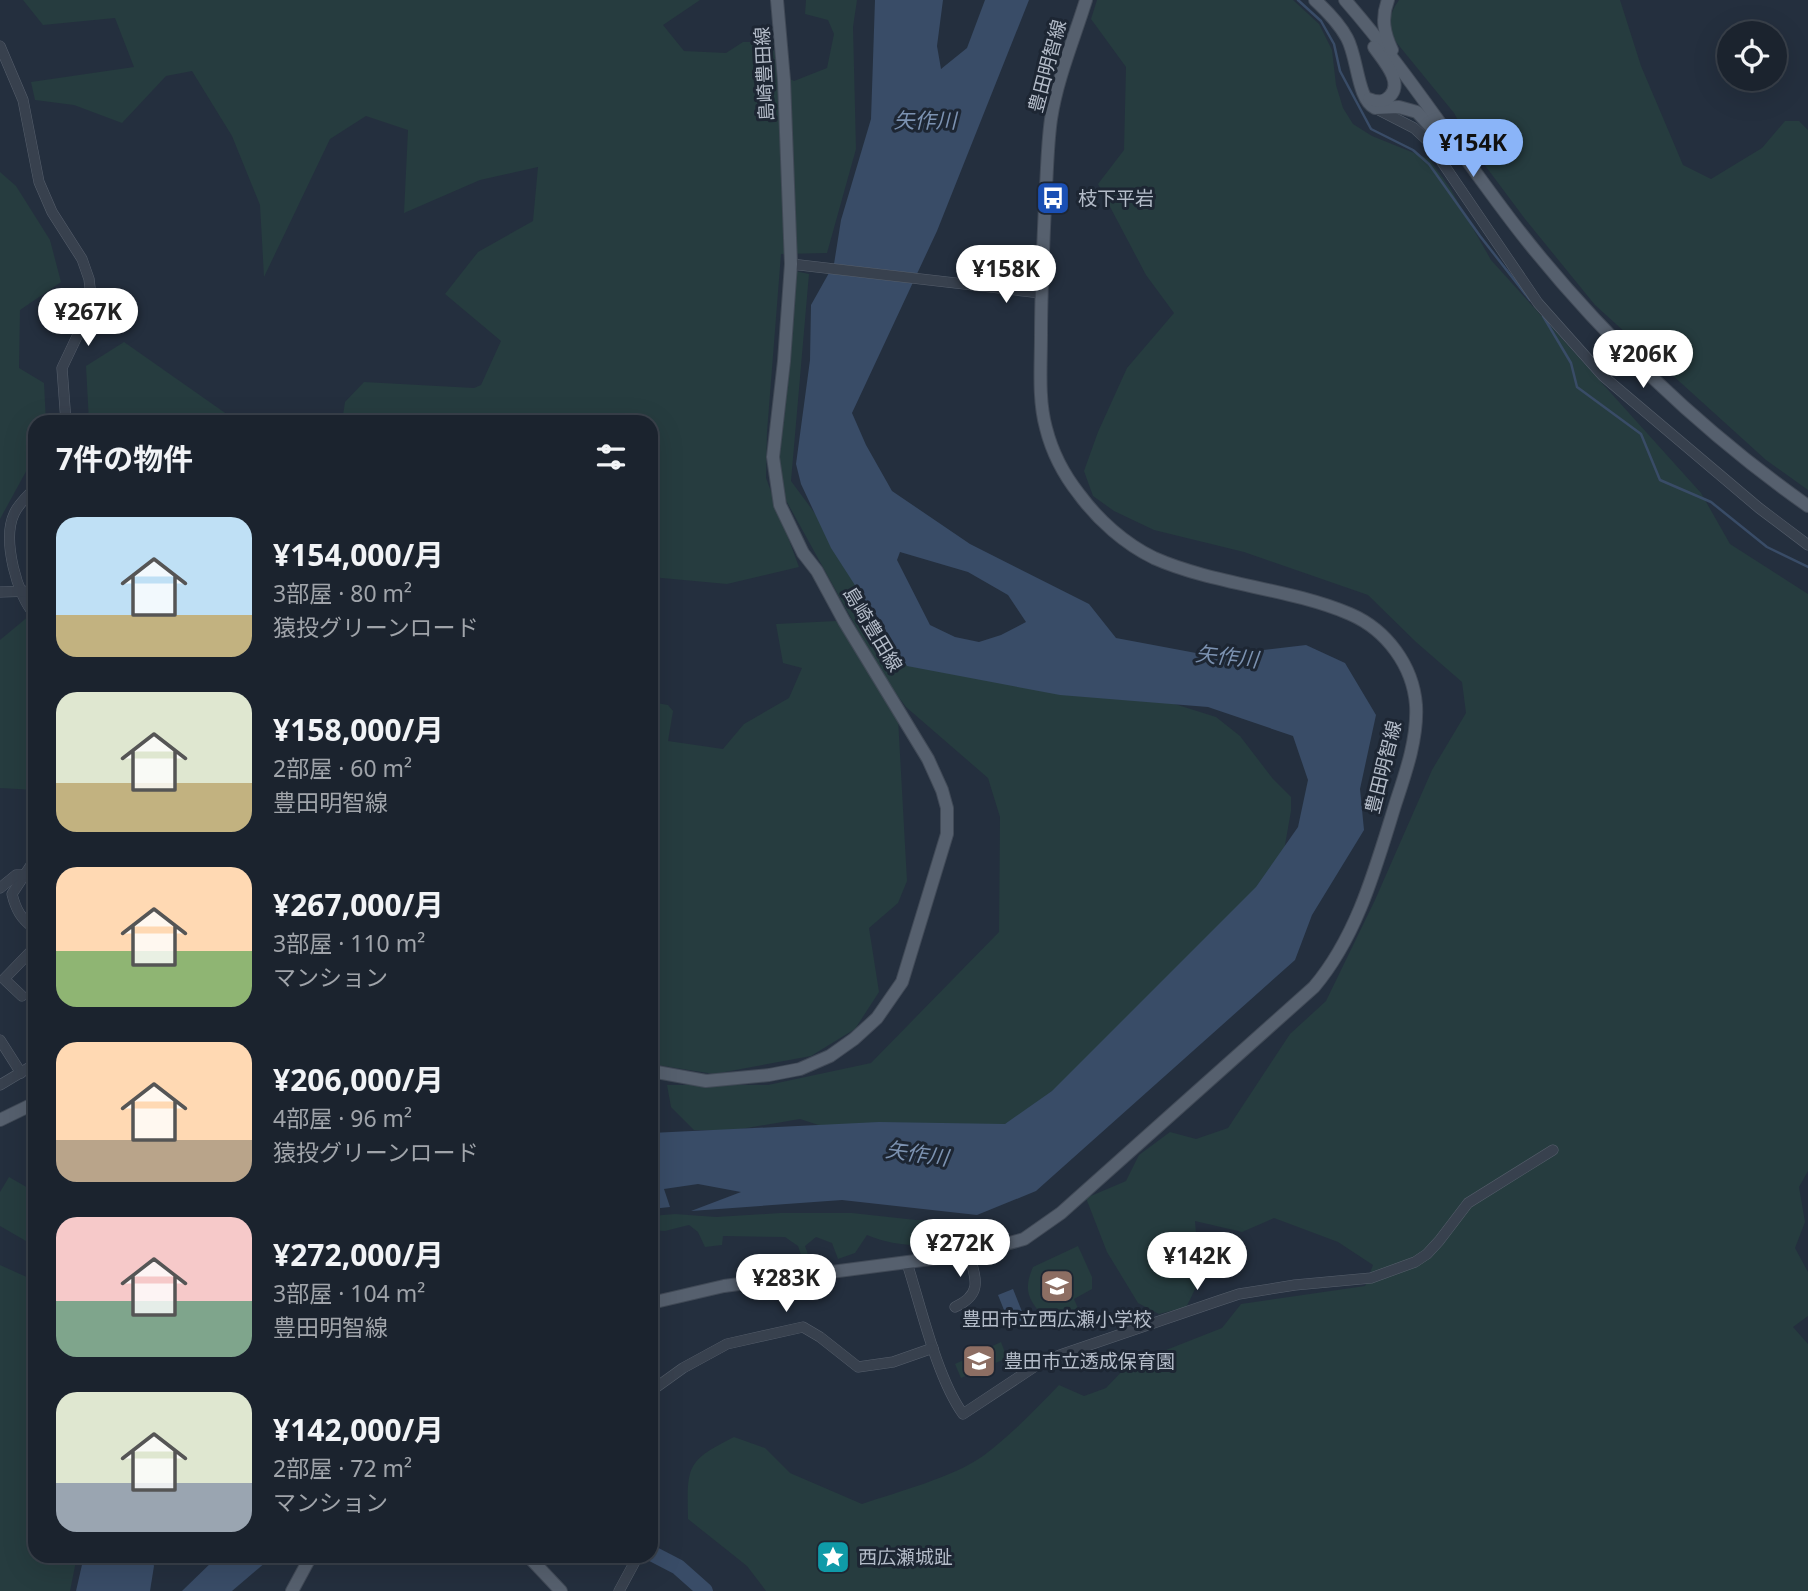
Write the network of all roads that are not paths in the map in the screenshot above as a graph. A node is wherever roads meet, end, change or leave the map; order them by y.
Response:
1 (777, 0) edge
2 (1086, 0) edge
3 (1315, 0) edge
4 (1342, 0) edge
5 (1388, 0) edge
6 (0, 46) edge
7 (1399, 66) junction
8 (1360, 83) junction
9 (1375, 108) junction
10 (1544, 261) junction
11 (796, 264) junction
12 (1041, 293) junction
13 (65, 415) edge
14 (28, 496) edge
15 (1808, 506) edge
16 (1808, 545) edge
17 (0, 592) edge
18 (21, 592) junction
19 (28, 592) edge
20 (28, 608) edge
21 (28, 869) edge
22 (24, 875) junction
23 (0, 888) edge
24 (28, 924) edge
25 (28, 954) edge
26 (2, 981) edge
27 (22, 996) dead end
28 (0, 1040) edge
29 (28, 1068) edge
30 (658, 1072) edge
31 (21, 1073) junction
32 (0, 1085) edge
33 (28, 1106) edge
34 (0, 1120) edge
35 (1553, 1150) dead end
36 (969, 1254) junction
37 (907, 1263) junction
38 (658, 1301) edge
39 (955, 1307) dead end
40 (933, 1348) junction
41 (658, 1386) edge
42 (307, 1563) edge
43 (535, 1563) edge
44 (635, 1563) edge
45 (292, 1591) edge
46 (561, 1591) edge
47 (620, 1591) edge

1 - 11 main road, 島崎豊田線
2 - 12 main road, 豊田明智線
3 - 8 main road
4 - 7 main road
4 - 8 main road
5 - 7 main road
6 - 13 street
7 - 10 main road
8 - 9 main road
9 - 10 main road
9 - 16 street
10 - 15 main road
11 - 12 street
11 - 30 main road, 島崎豊田線
12 - 36 main road, 豊田明智線
14 - 18 street
17 - 18 street
18 - 19 street
18 - 20 street
21 - 22 street
22 - 23 street
22 - 24 street
25 - 26 street
26 - 27 street
28 - 31 street
29 - 31 street
31 - 32 street
33 - 34 main road
35 - 40 street
36 - 37 main road, 豊田明智線
36 - 39 street
37 - 38 main road, 豊田明智線
37 - 40 street
40 - 41 street
42 - 45 main road
43 - 46 main road
44 - 47 street

